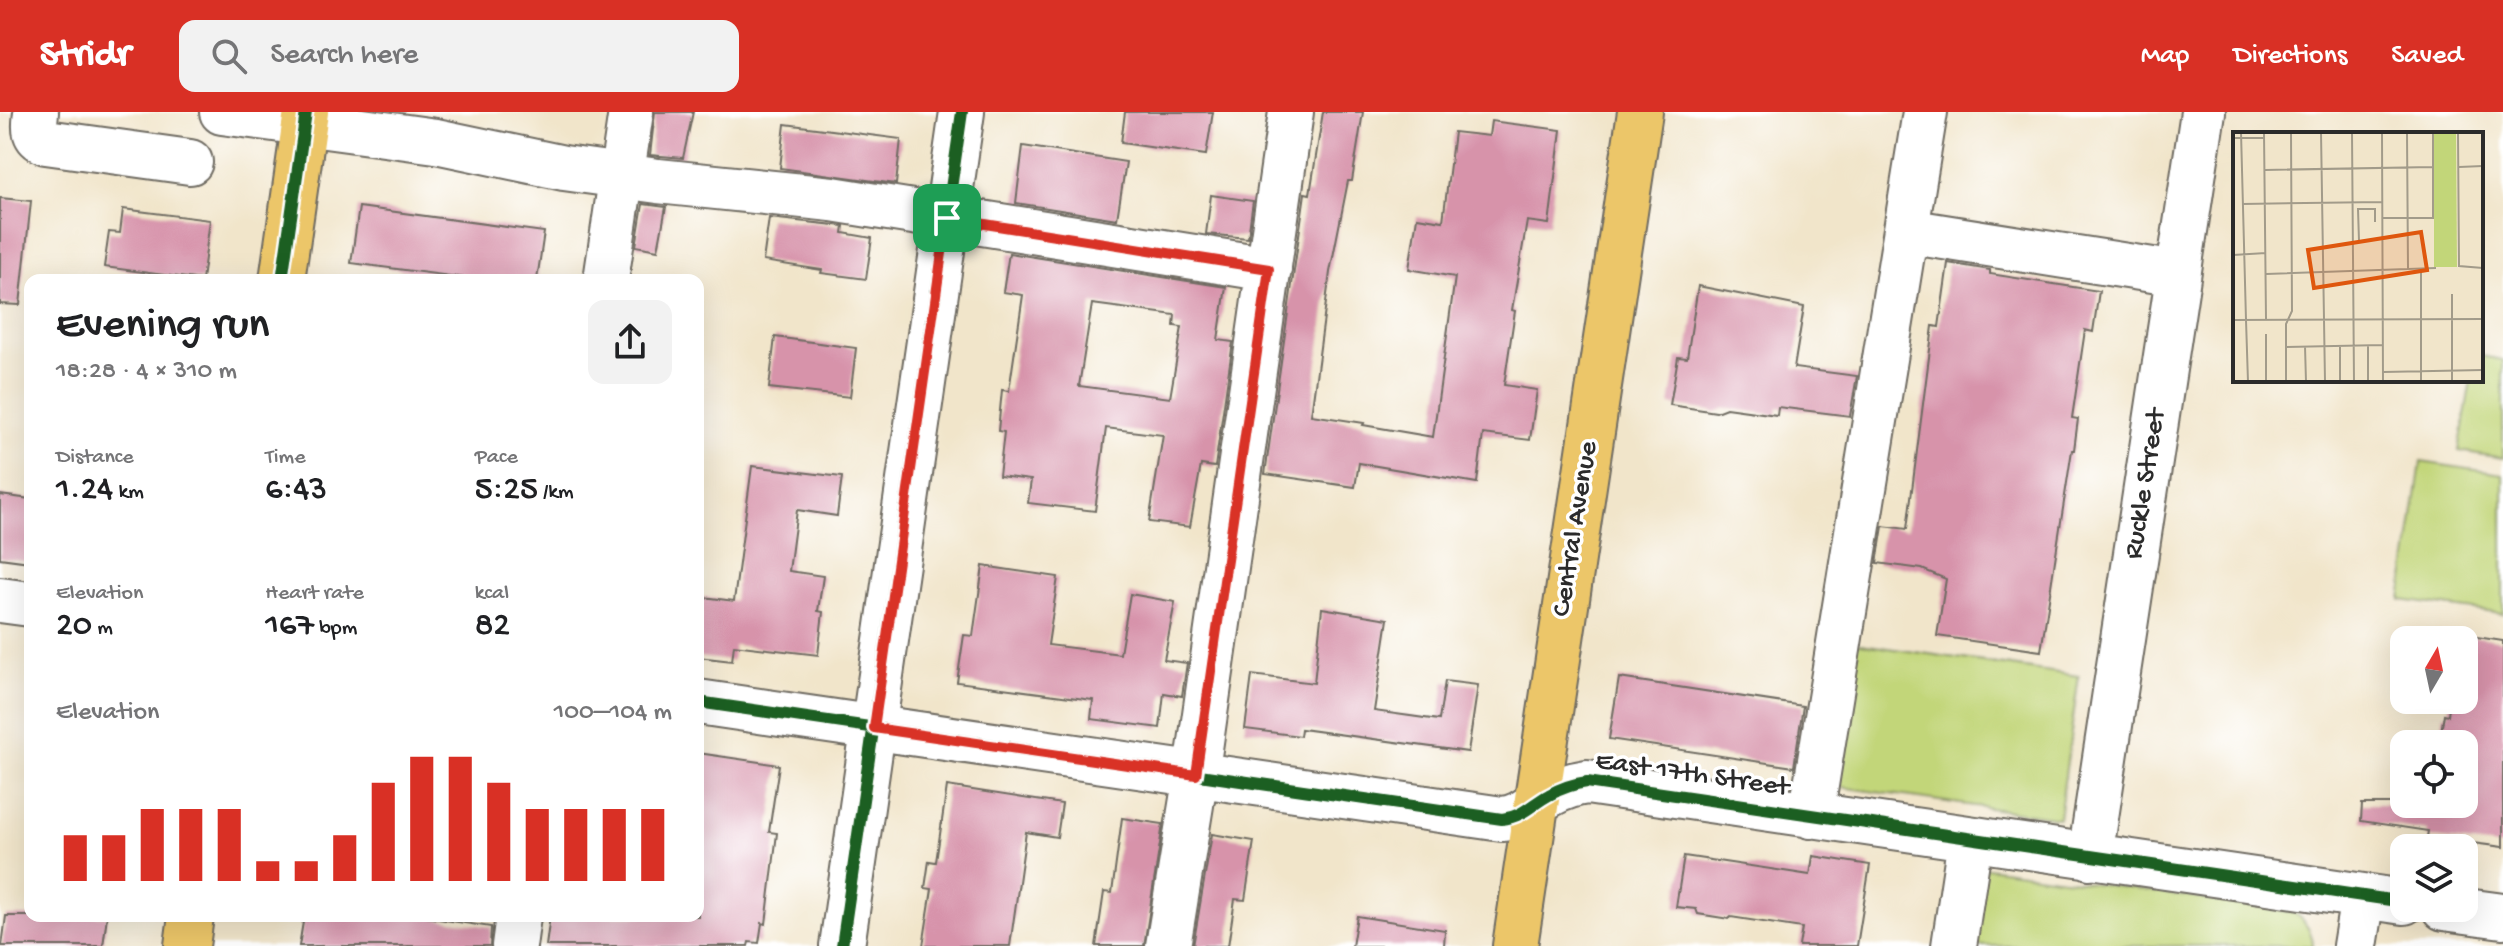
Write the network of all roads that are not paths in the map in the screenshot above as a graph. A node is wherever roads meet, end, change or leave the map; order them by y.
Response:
1 (36, 112) edge
2 (222, 112) edge
3 (631, 112) edge
4 (962, 112) edge
5 (1291, 112) edge
6 (1640, 112) edge
7 (1925, 112) edge
8 (2203, 112) edge
9 (305, 118) edge
10 (190, 162) dead end
11 (620, 175) junction
12 (947, 218) junction
13 (1906, 231) junction
14 (1269, 269) junction
15 (283, 274) edge
16 (607, 274) edge
17 (2178, 274) junction
18 (0, 600) edge
19 (24, 603) edge
20 (704, 703) edge
21 (874, 728) junction
22 (1196, 775) junction
23 (1537, 802) junction
24 (1811, 816) junction
25 (1970, 840) junction
26 (2090, 857) junction
27 (2383, 900) edge
28 (2478, 913) edge
29 (2503, 916) edge
30 (190, 922) edge
31 (517, 922) edge
32 (187, 946) edge
33 (514, 946) edge
34 (842, 946) edge
35 (1168, 946) edge
36 (1515, 946) edge
37 (1954, 946) edge
38 (2355, 946) edge

1 - 10 street
2 - 9 street
3 - 11 street
4 - 12 street
5 - 14 street
6 - 23 main road, Central Avenue
7 - 13 street
8 - 17 street, Ruckle Street
9 - 11 street
9 - 15 main road
11 - 12 street
11 - 16 street
12 - 14 street
12 - 21 street
13 - 17 street
13 - 24 street
14 - 22 street
17 - 26 street, Ruckle Street
18 - 19 street
20 - 21 street, East 17th Street
21 - 22 street, East 17th Street
21 - 34 street
22 - 23 street, East 17th Street
22 - 35 street
23 - 24 street, East 17th Street
23 - 36 main road, Central Avenue
24 - 25 street, East 17th Street
25 - 26 street, East 17th Street
25 - 37 street
26 - 27 street, East 17th Street
27 - 38 street
28 - 29 street
30 - 32 main road
31 - 33 street

